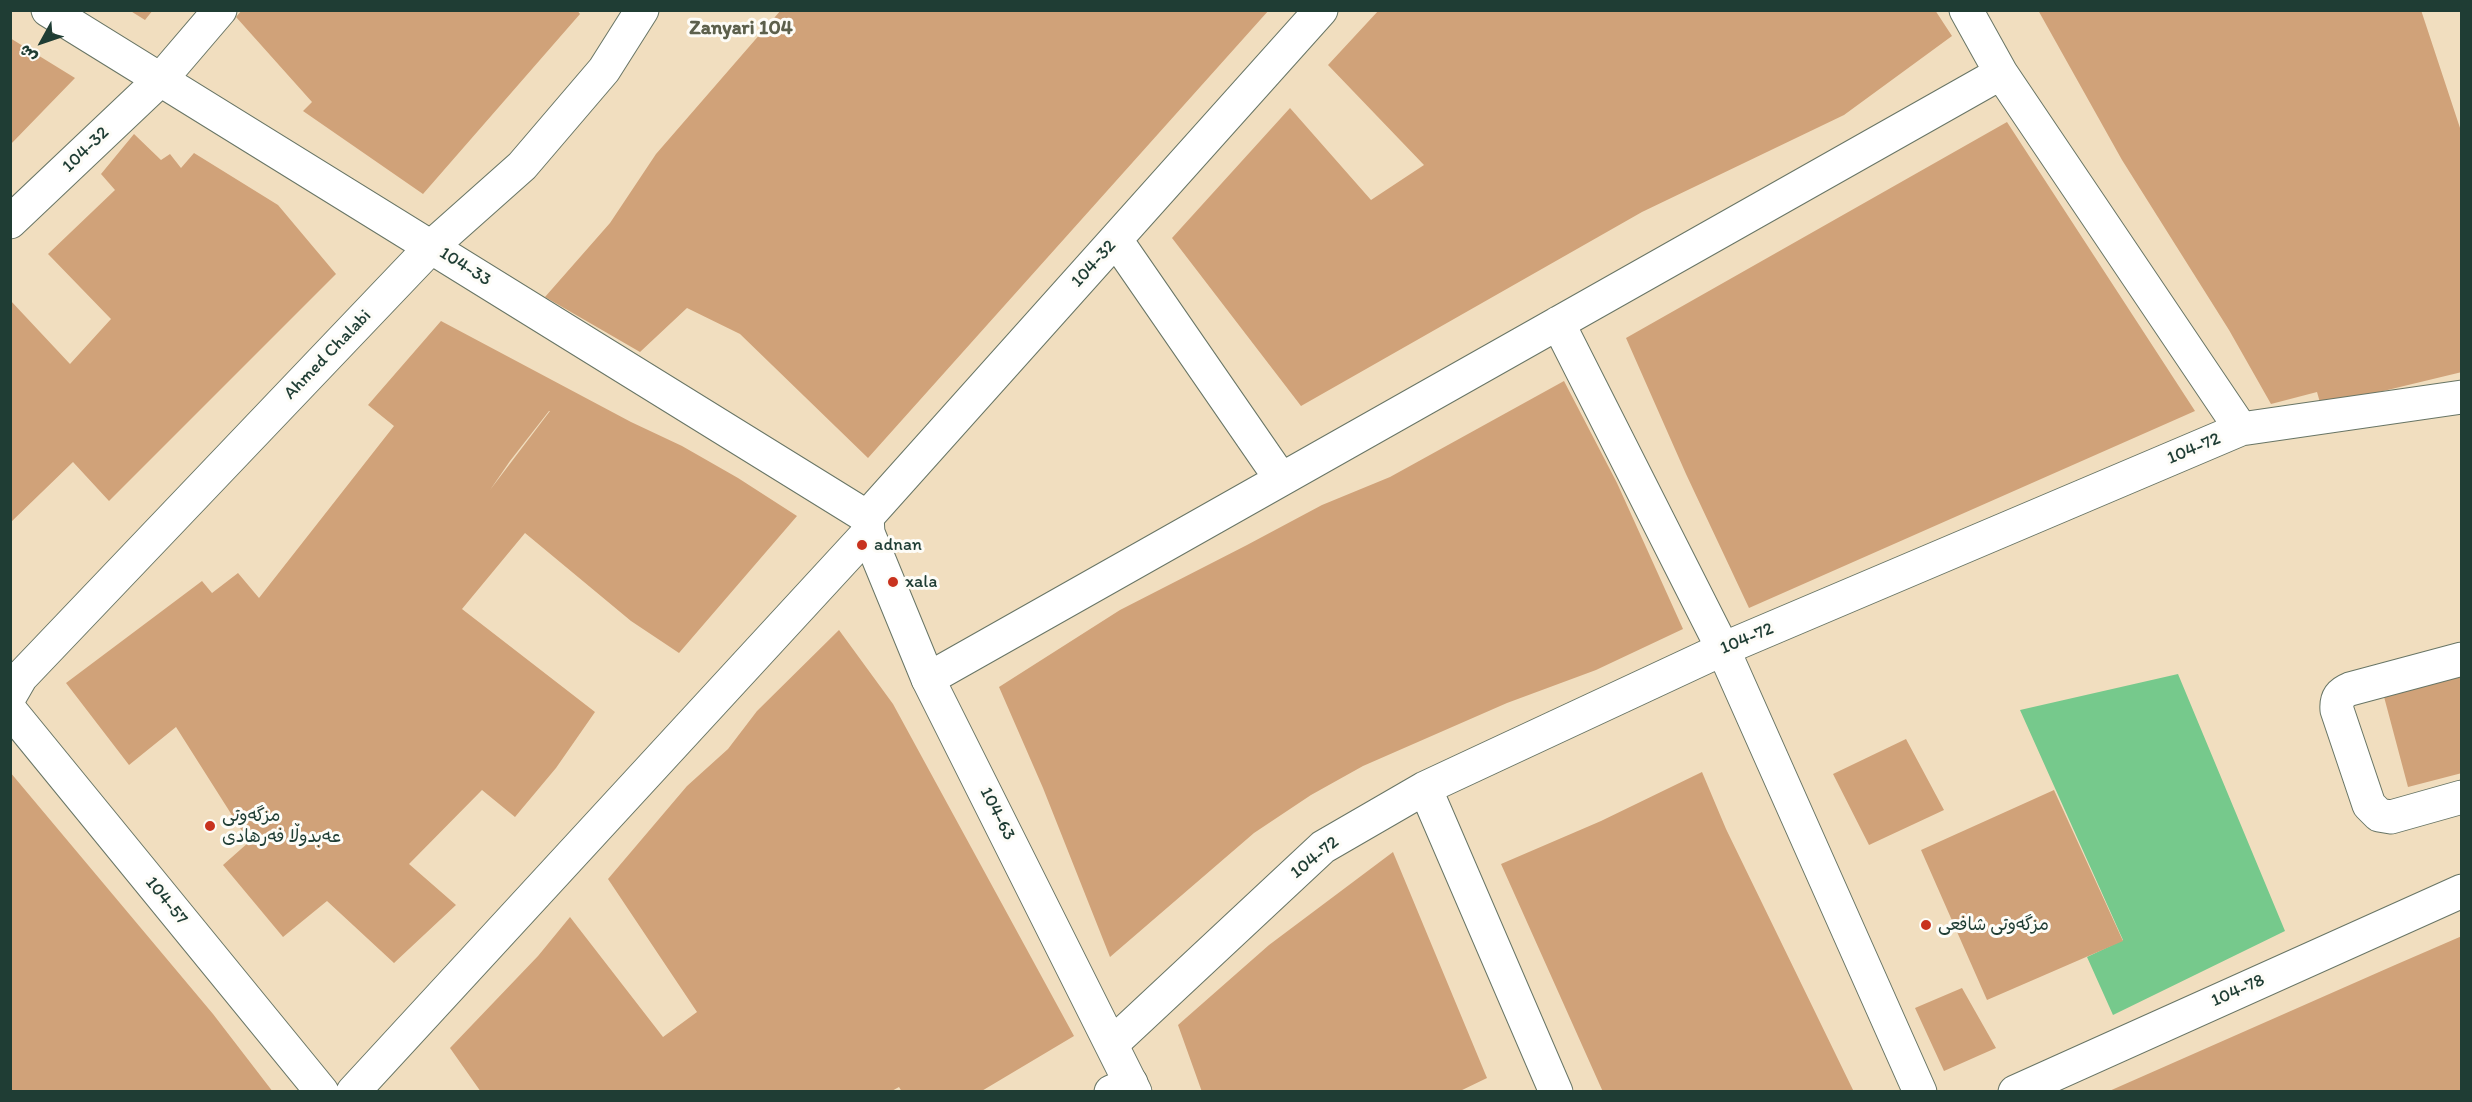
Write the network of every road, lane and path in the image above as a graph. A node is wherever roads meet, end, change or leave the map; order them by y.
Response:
1 (48, 10) edge
2 (220, 10) edge
3 (642, 10) edge
4 (1321, 10) edge
5 (1966, 10) edge
6 (2001, 73) junction
7 (161, 79) junction
8 (10, 222) edge
9 (1116, 240) junction
10 (432, 246) junction
11 (1558, 323) junction
12 (2462, 397) edge
13 (2241, 429) junction
14 (1281, 479) junction
15 (867, 525) junction
16 (1723, 649) junction
17 (2462, 659) edge
18 (14, 679) edge
19 (928, 679) junction
20 (10, 710) edge
21 (1425, 788) junction
22 (2462, 797) edge
23 (2462, 891) edge
24 (1113, 1043) junction
25 (1126, 1089) edge
26 (1549, 1090) edge
27 (322, 1092) edge
28 (353, 1092) edge
29 (1920, 1092) edge
30 (2014, 1092) edge

1 - 7 street, 104-33
2 - 7 street, 104-32
3 - 10 street, Ahmed Chalabi
4 - 9 street, 104-32
5 - 6 street
6 - 11 street
6 - 13 street
7 - 8 street, 104-32
7 - 10 street, 104-33
9 - 14 street
9 - 15 street, 104-32
10 - 15 street, 104-33
10 - 18 street, Ahmed Chalabi
11 - 14 street
11 - 16 street
12 - 13 street, 104-72
13 - 16 street, 104-72
14 - 19 street
15 - 19 street, 104-63
15 - 28 street, 104-32
16 - 21 street, 104-72
16 - 29 street
17 - 22 street
19 - 24 street, 104-63
20 - 27 street, 104-57
21 - 24 street, 104-72
21 - 26 street
23 - 30 street, 104-78
24 - 25 street, 104-63

